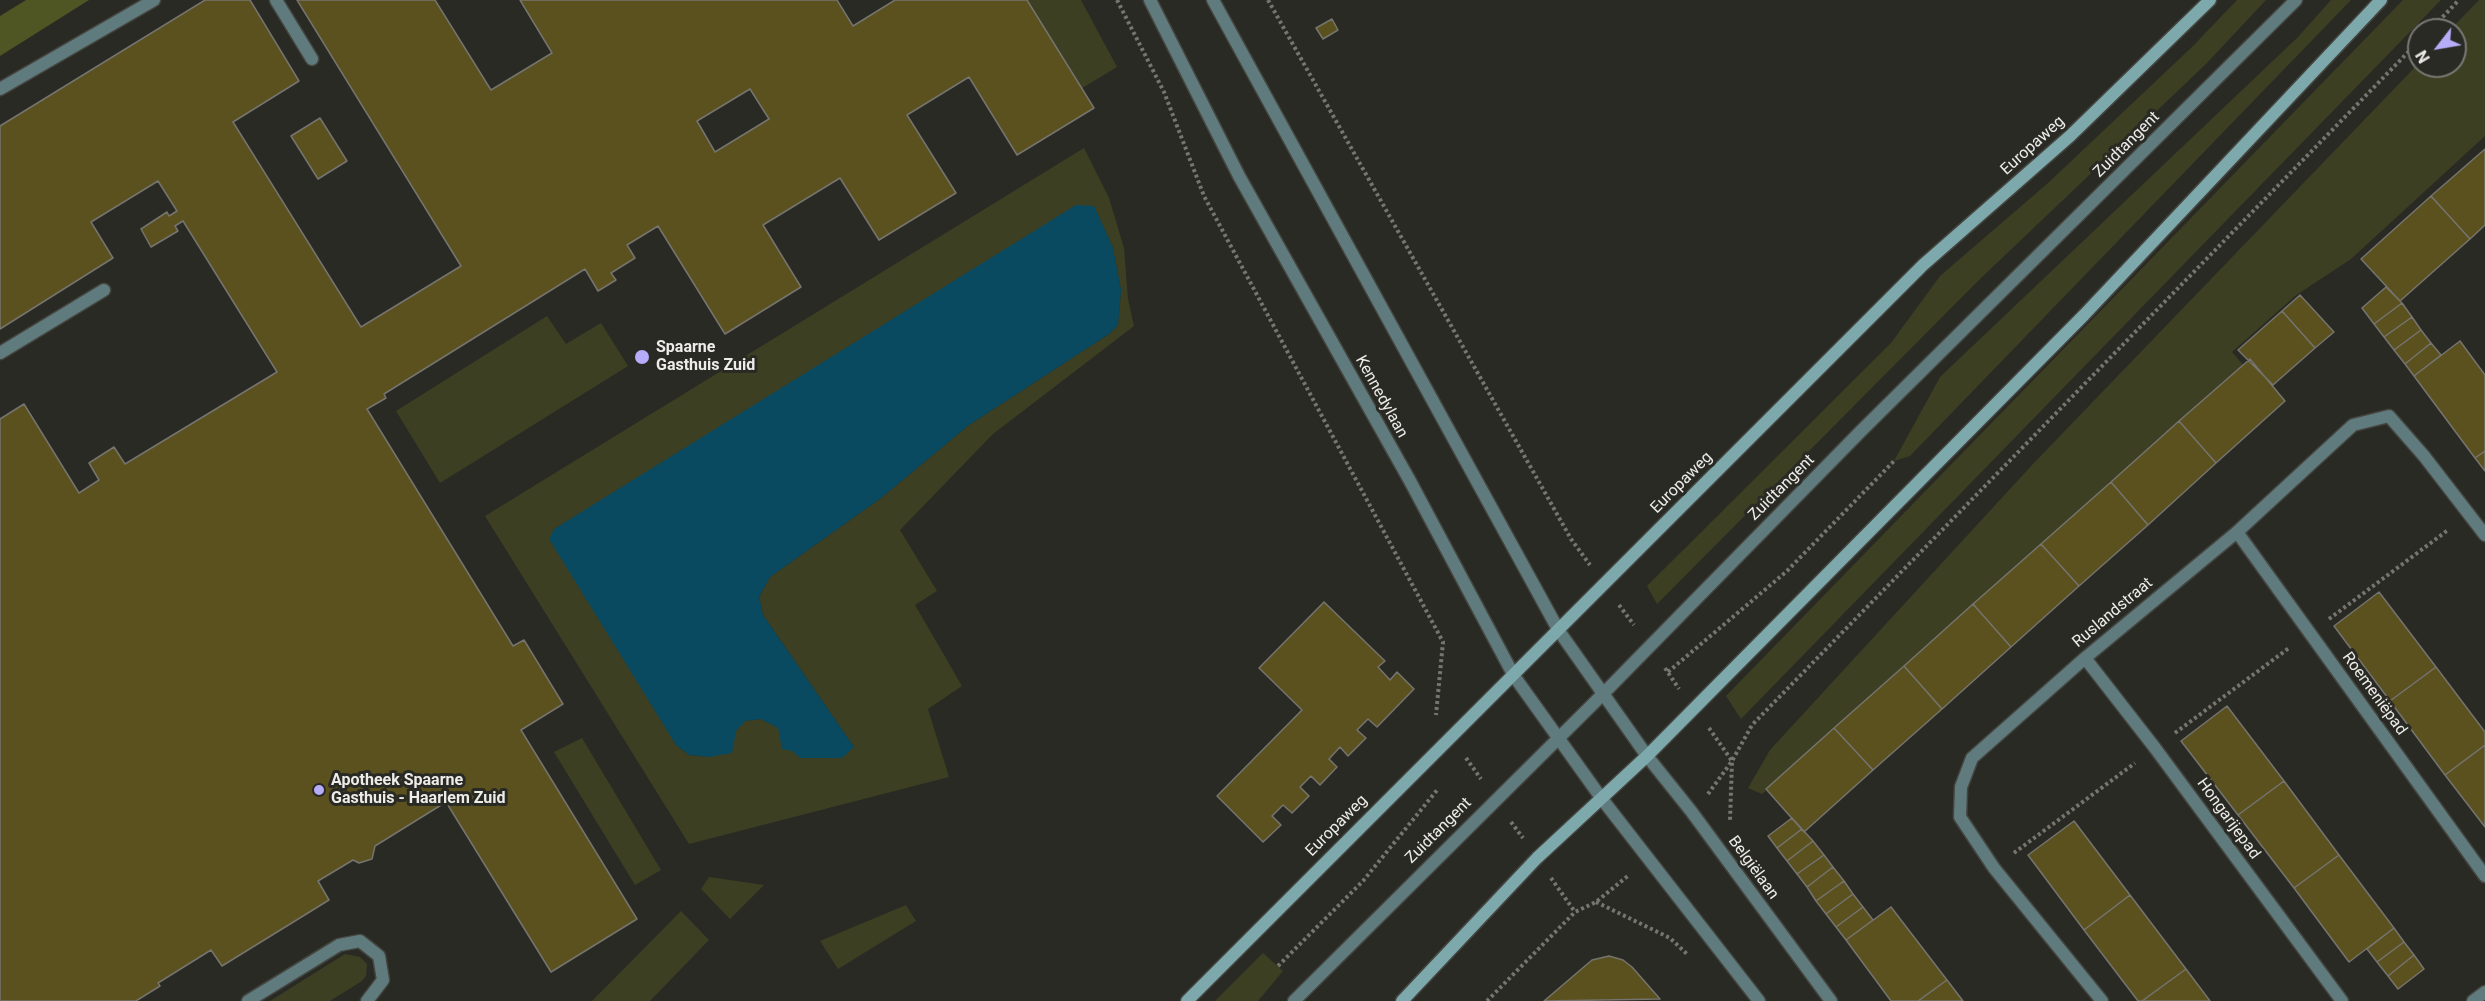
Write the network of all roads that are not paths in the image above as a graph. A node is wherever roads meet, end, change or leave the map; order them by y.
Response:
1 (154, 0) edge
2 (276, 0) edge
3 (1150, 0) edge
4 (1213, 0) edge
5 (2210, 0) edge
6 (2296, 0) edge
7 (2381, 0) edge
8 (312, 59) dead end
9 (0, 89) edge
10 (104, 290) dead end
11 (0, 353) edge
12 (2237, 532) junction
13 (2485, 535) edge
14 (1558, 630) junction
15 (2085, 658) junction
16 (1514, 676) junction
17 (1602, 695) junction
18 (1557, 736) junction
19 (1647, 756) junction
20 (1602, 799) junction
21 (2485, 876) edge
22 (2485, 992) edge
23 (248, 1001) edge
24 (367, 1001) edge
25 (1187, 1001) edge
26 (1294, 1001) edge
27 (1401, 1001) edge
28 (1759, 1001) edge
29 (1831, 1001) edge
30 (2102, 1001) edge
31 (2342, 1001) edge
32 (2473, 1001) edge

1 - 9 street
2 - 8 street
3 - 16 street, Kennedylaan
4 - 14 street
5 - 14 main road, Europaweg
6 - 17 street, Zuidtangent
7 - 19 main road
10 - 11 street
12 - 13 street, Ruslandstraat
12 - 15 street, Ruslandstraat
12 - 21 street, Roemeniëpad
14 - 16 main road, Europaweg
14 - 17 street
15 - 30 street, Ruslandstraat
15 - 31 street, Hongarijepad
16 - 18 street, Kennedylaan
16 - 25 main road, Europaweg
17 - 18 street, Zuidtangent
17 - 19 street
18 - 20 street, Kennedylaan
18 - 26 street, Zuidtangent
19 - 20 main road
19 - 29 street, Belgiëlaan
20 - 27 main road
20 - 28 street
22 - 32 street
23 - 24 street

